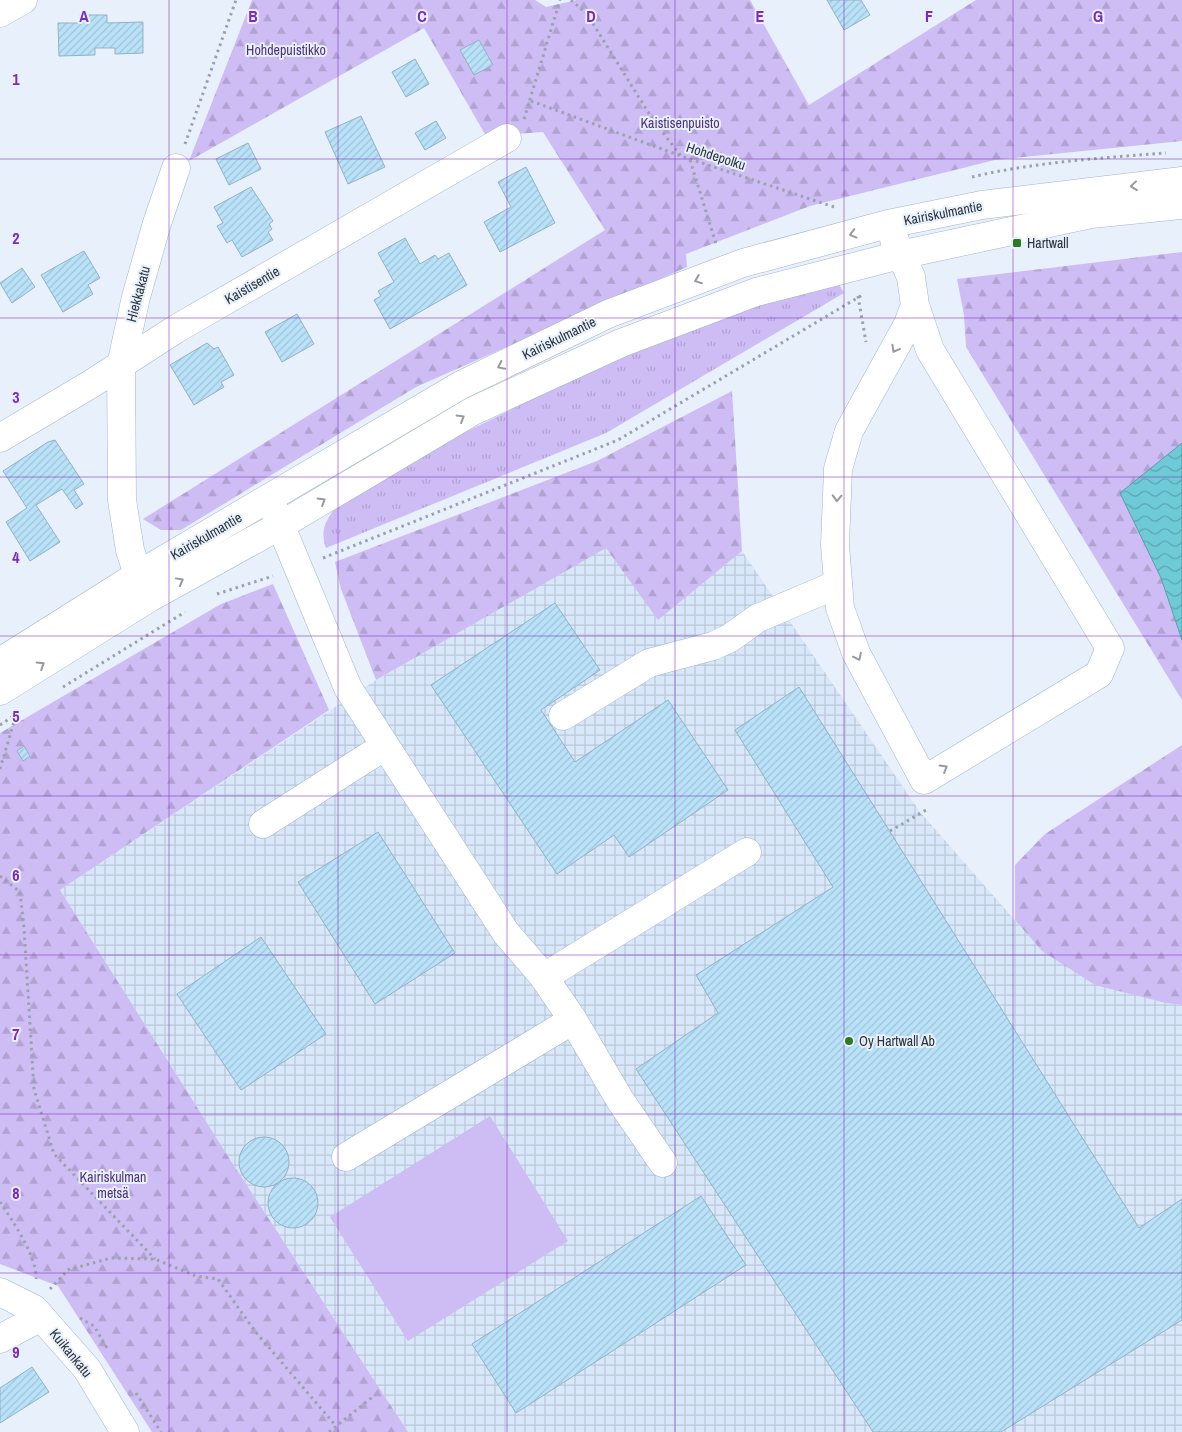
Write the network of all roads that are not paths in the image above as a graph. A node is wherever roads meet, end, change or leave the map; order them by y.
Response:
1 (23, 0) edge
2 (0, 13) edge
3 (507, 138) dead end
4 (176, 168) road end
5 (1182, 181) edge
6 (1182, 204) edge
7 (888, 224) junction
8 (900, 255) junction
9 (915, 305) junction
10 (121, 365) junction
11 (0, 438) edge
12 (270, 499) junction
13 (281, 524) junction
14 (838, 584) junction
15 (143, 587) junction
16 (0, 662) edge
17 (0, 691) edge
18 (563, 716) dead end
19 (385, 746) junction
20 (263, 824) dead end
21 (747, 852) dead end
22 (541, 973) junction
23 (573, 1020) junction
24 (346, 1157) dead end
25 (663, 1163) dead end
26 (0, 1292) edge
27 (40, 1307) junction
28 (0, 1339) edge
29 (124, 1432) edge

1 - 2 street
3 - 10 street, Kaistisentie
4 - 10 street, Hiekkakatu
5 -> 7 street, Kairiskulmantie
6 - 8 street, Kairiskulmantie
7 - 8 street
7 -> 12 street, Kairiskulmantie
8 - 9 street
13 -> 8 street, Kairiskulmantie
9 -> 14 street
14 -> 9 street
10 - 11 street, Kaistisentie
10 - 15 street, Hiekkakatu
12 - 13 street
12 - 15 street, Kairiskulmantie
15 -> 13 street, Kairiskulmantie
13 - 19 street
14 - 18 street
15 - 16 street, Kairiskulmantie
17 -> 15 street, Kairiskulmantie
19 - 20 street
19 - 22 street
21 - 22 street
22 - 23 street
23 - 24 street
23 - 25 street
26 - 27 street, Kuikankatu
27 - 28 street
27 - 29 street, Kuikankatu

